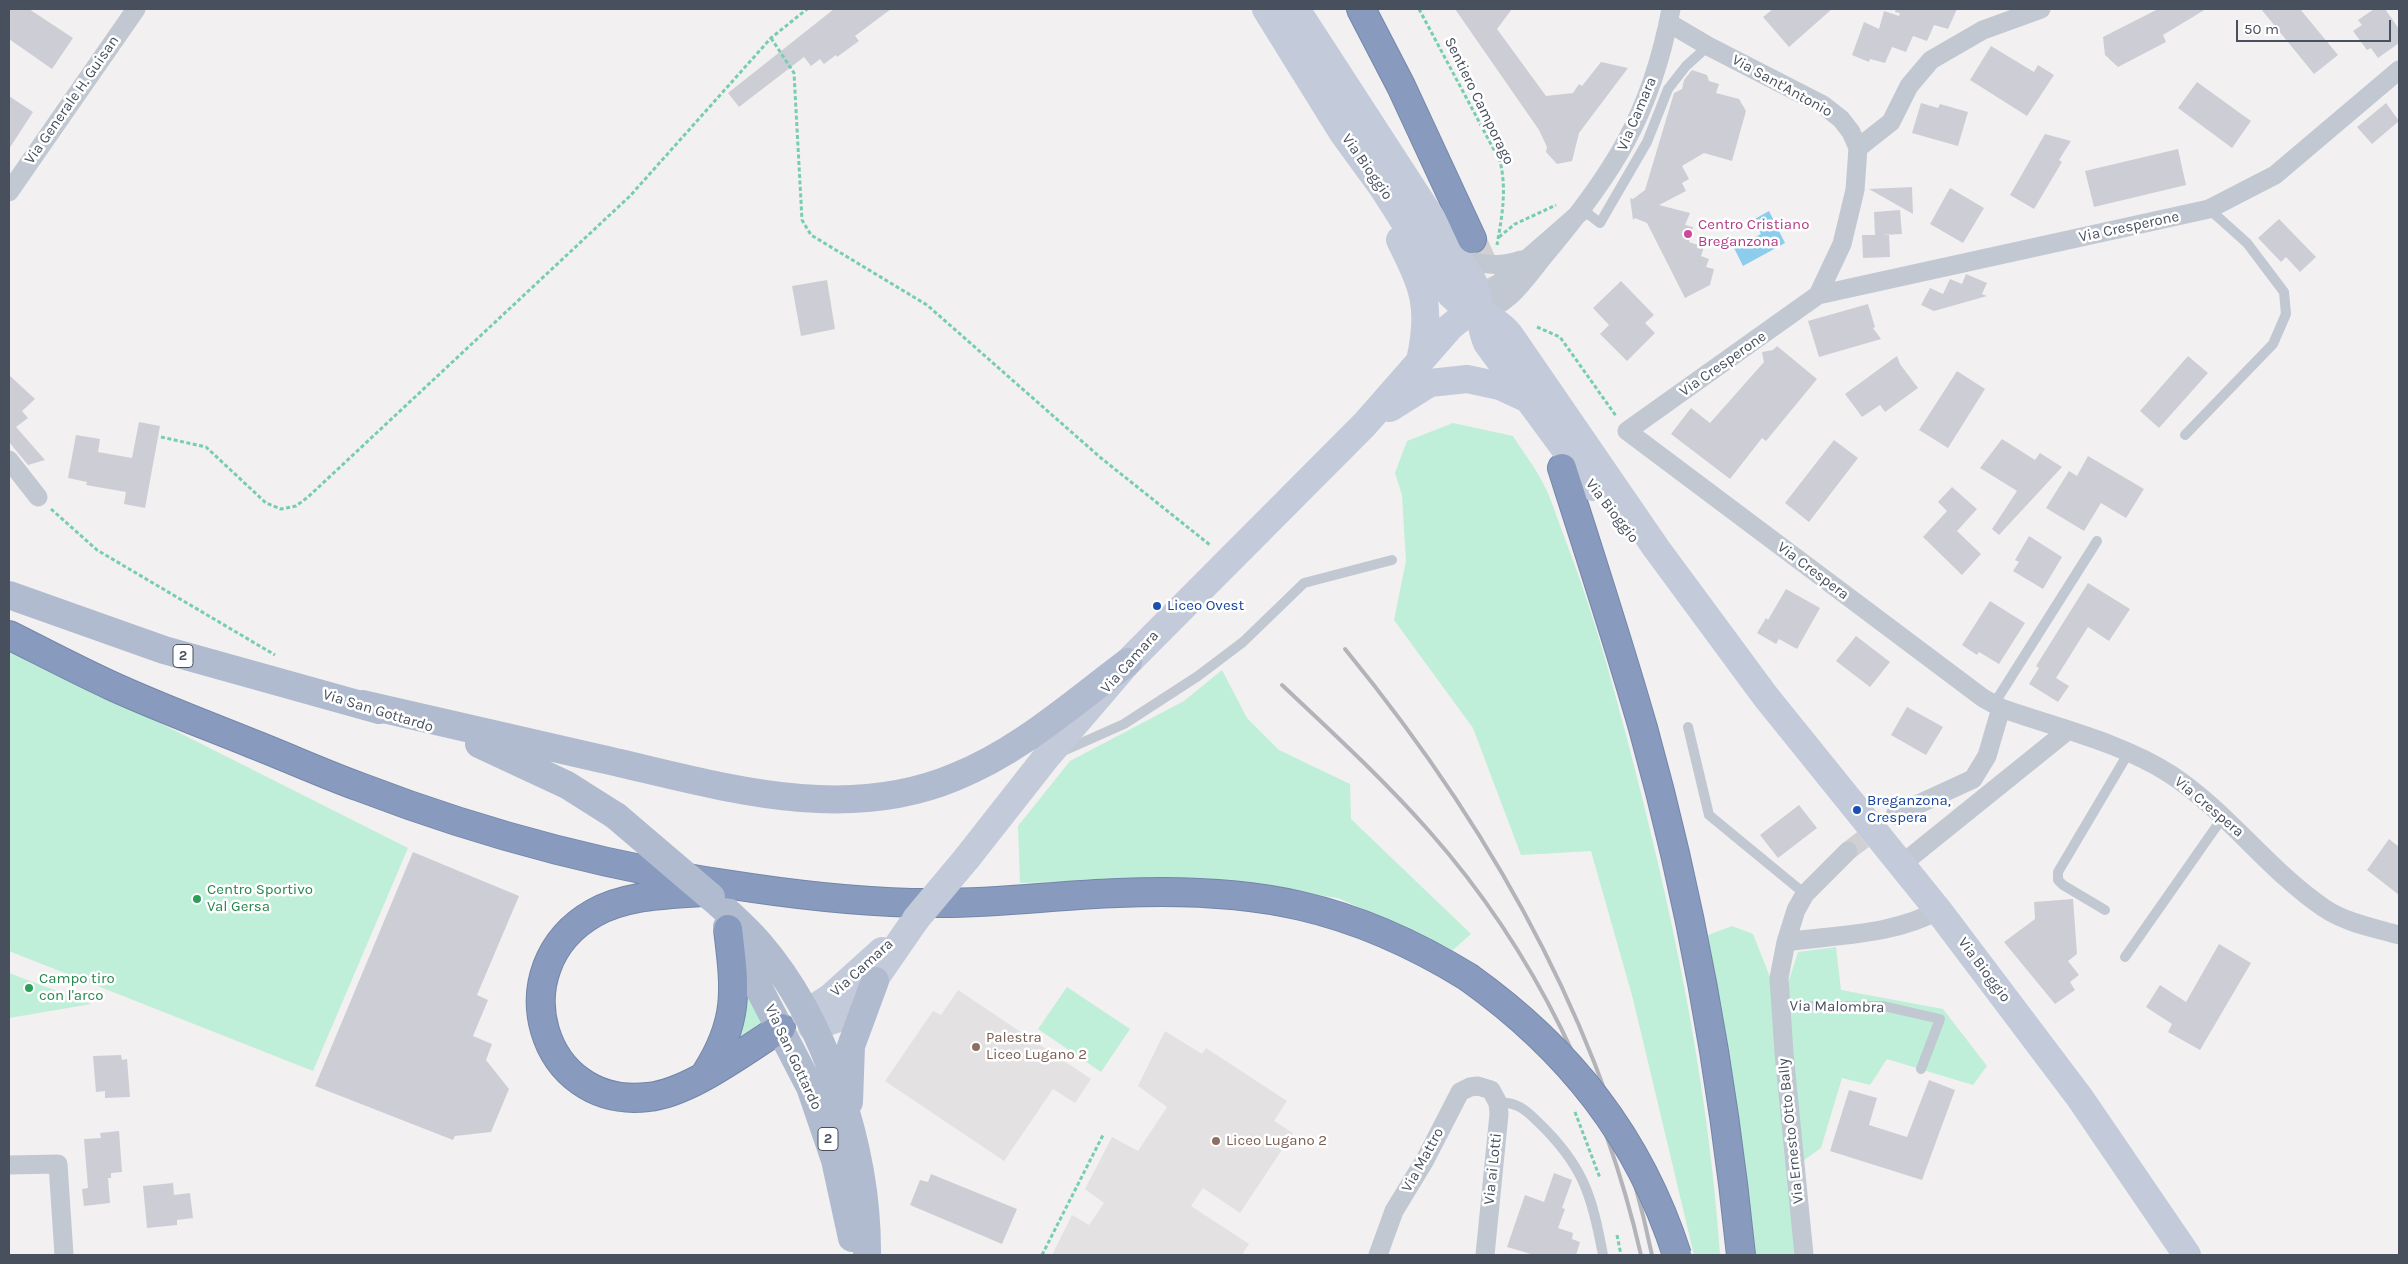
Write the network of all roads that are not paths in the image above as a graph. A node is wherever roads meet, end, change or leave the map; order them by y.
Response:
1 (136, 9) edge
2 (1266, 9) edge
3 (1296, 9) edge
4 (1361, 9) edge
5 (2041, 9) edge
6 (1670, 16) edge
7 (1708, 46) junction
8 (2399, 70) edge
9 (1343, 133) junction
10 (1858, 148) junction
11 (9, 192) edge
12 (2209, 209) junction
13 (1583, 210) junction
14 (1463, 246) junction
15 (1527, 258) junction
16 (1818, 295) junction
17 (1480, 312) junction
18 (1420, 361) junction
19 (1527, 399) junction
20 (1365, 424) junction
21 (1627, 431) joint
22 (2185, 435) dead end
23 (9, 460) edge
24 (1562, 468) dead end
25 (38, 496) road end
26 (2097, 541) dead end
27 (1392, 560) dead end
28 (9, 595) edge
29 (9, 635) edge
30 (1128, 662) junction
31 (1766, 697) junction
32 (362, 704) junction
33 (1997, 706) junction
34 (1688, 727) dead end
35 (2068, 732) junction
36 (2129, 752) junction
37 (1044, 760) junction
38 (1895, 815) tunnel mouth
39 (2223, 817) junction
40 (1848, 851) tunnel mouth
41 (1902, 864) junction
42 (746, 888) junction
43 (1805, 894) junction
44 (711, 897) junction
45 (1938, 910) junction
46 (2105, 910) dead end
47 (916, 920) junction
48 (728, 929) junction
49 (2399, 935) edge
50 (1786, 942) junction
51 (2126, 957) dead end
52 (875, 981) junction
53 (1782, 1006) junction
54 (809, 1020) junction
55 (781, 1028) junction
56 (1921, 1069) dead end
57 (705, 1074) junction
58 (1498, 1103) junction
59 (854, 1140) junction
60 (9, 1165) edge
61 (64, 1255) edge
62 (856, 1255) edge
63 (867, 1255) edge
64 (1378, 1255) edge
65 (1485, 1255) edge
66 (1602, 1255) edge
67 (1677, 1255) edge
68 (1741, 1255) edge
69 (1804, 1255) edge
70 (2187, 1255) edge

1 - 11 street, Via Generale H. Guisan
2 - 9 main road, Via Bioggio
3 - 14 main road, Via Bioggio
4 - 14 highway
5 - 10 street
6 - 7 street, Via Sant'Antonio
6 - 13 street, Via Camara
7 - 10 street, Via Sant'Antonio
7 - 13 lane
8 - 12 street, Via Cresperone
9 - 17 main road, Via Bioggio
9 - 18 main road
10 - 16 street, Via Cresperone
12 - 16 street, Via Cresperone
12 - 22 lane
13 - 15 street, Via Camara
13 - 17 street, Via Camara
14 - 15 street
14 - 17 main road, Via Bioggio
15 - 17 street, Via Camara
16 - 21 street, Via Cresperone
17 - 18 main road, Via Camara
17 - 19 main road, Via Bioggio
17 - 20 main road, Via Camara
17 - 31 main road, Via Bioggio
18 - 20 main road, Via Camara
19 - 20 main road
19 - 31 main road, Via Bioggio
20 - 30 main road, Via Camara
21 - 33 street, Via Crespera
23 - 25 street
24 - 68 highway
26 - 33 lane
27 - 37 lane
28 - 32 main road, Via San Gottardo / 2
29 - 42 highway
30 - 32 main road
30 - 37 main road, Via Camara
31 - 41 main road, Via Bioggio
32 - 44 main road, Via San Gottardo / 2, bridge
33 - 35 street, Via Crespera
33 - 38 street
34 - 43 lane
35 - 36 street, Via Crespera
35 - 41 street
36 - 39 street, Via Crespera
36 - 46 lane
37 - 47 main road, Via Camara, bridge
39 - 49 street, Via Crespera
39 - 51 lane
40 - 43 street
41 - 45 main road, Via Bioggio
42 - 57 highway
42 - 67 highway, bridge
43 - 50 street
44 - 48 main road, Via San Gottardo / 2
44 - 54 main road, Via San Gottardo / 2
45 - 50 street
45 - 70 main road, Via Bioggio
47 - 52 main road, Via Camara
47 - 54 main road, Via Camara
48 - 55 main road, Via San Gottardo / 2
48 - 57 highway
50 - 53 street, Via Malombra
52 - 54 main road, Via Camara
52 - 59 main road
53 - 56 lane, Via Malombra
53 - 69 street, Via Ernesto Otto Bally
54 - 55 main road
54 - 59 main road, Via San Gottardo / 2
55 - 57 highway
55 - 62 main road, Via San Gottardo / 2
58 - 64 street, Via Mattro
58 - 65 street, Via ai Lotti
58 - 66 lane
59 - 63 main road, Via San Gottardo / 2
60 - 61 street

